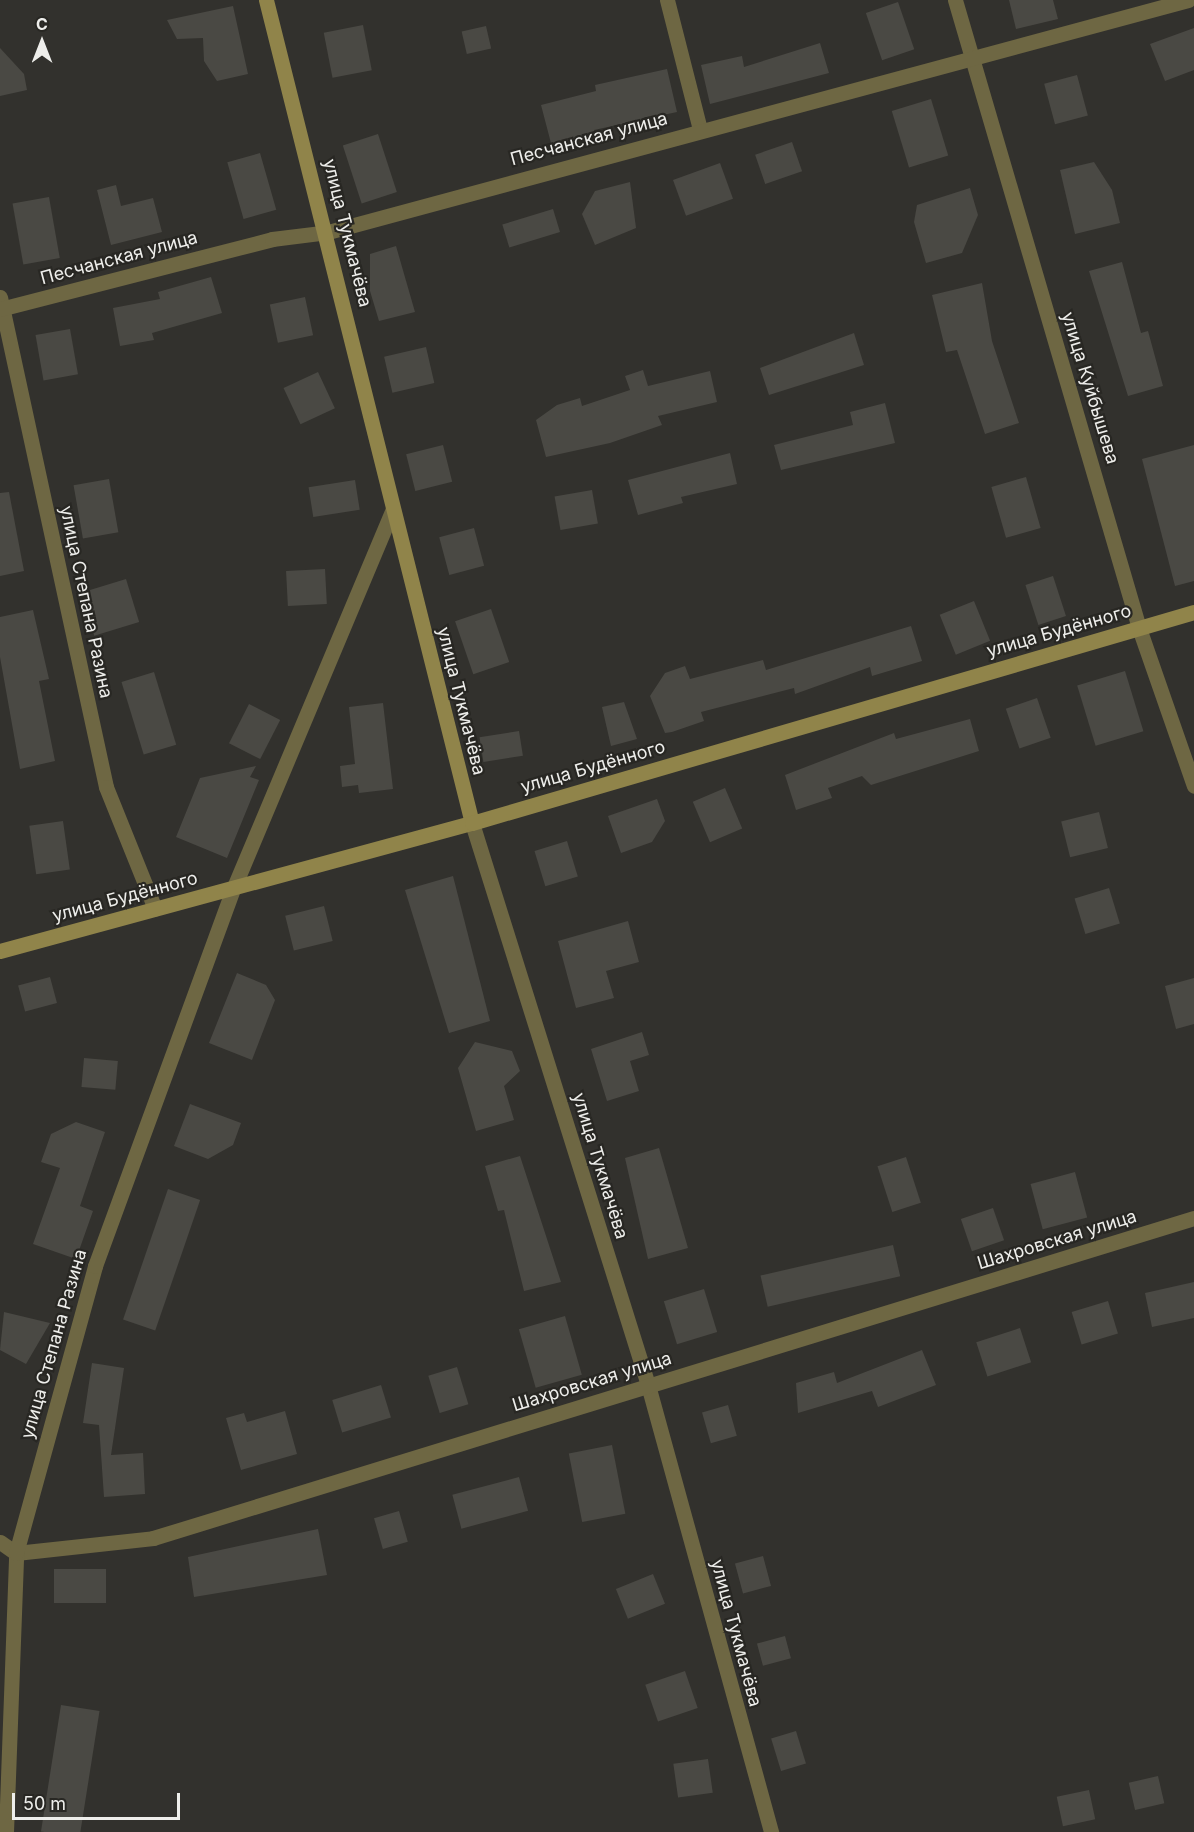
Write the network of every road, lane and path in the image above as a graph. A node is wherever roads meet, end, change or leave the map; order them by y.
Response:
1 (266, 0) edge
2 (667, 0) edge
3 (956, 0) edge
4 (1188, 0) edge
5 (972, 55) junction
6 (700, 129) junction
7 (328, 232) junction
8 (1, 305) edge
9 (392, 511) junction
10 (1194, 612) edge
11 (1139, 628) junction
12 (1194, 786) edge
13 (472, 823) junction
14 (234, 887) junction
15 (155, 909) junction
16 (0, 951) edge
17 (1194, 1218) edge
18 (648, 1385) junction
19 (0, 1542) edge
20 (16, 1553) junction
21 (6, 1832) edge
22 (771, 1832) edge

1 - 7 street, улица Тукмачёва
2 - 6 street
3 - 5 street, улица Куйбышева
4 - 5 street, Песчанская улица
5 - 6 street, Песчанская улица
5 - 11 street, улица Куйбышева
6 - 7 street, Песчанская улица
7 - 8 street, Песчанская улица
7 - 9 street, улица Тукмачёва
8 - 15 street, улица Степана Разина
9 - 13 street, улица Тукмачёва
9 - 14 street
10 - 11 street, улица Будённого
11 - 12 street, улица Куйбышева
11 - 13 street, улица Будённого
13 - 14 street, улица Будённого
13 - 18 street, улица Тукмачёва
14 - 15 street, улица Будённого
14 - 20 street, улица Степана Разина
15 - 16 street, улица Будённого
17 - 18 street, Шахровская улица
18 - 20 street, Шахровская улица
18 - 22 street, улица Тукмачёва
19 - 20 street
20 - 21 street, улица Степана Разина

